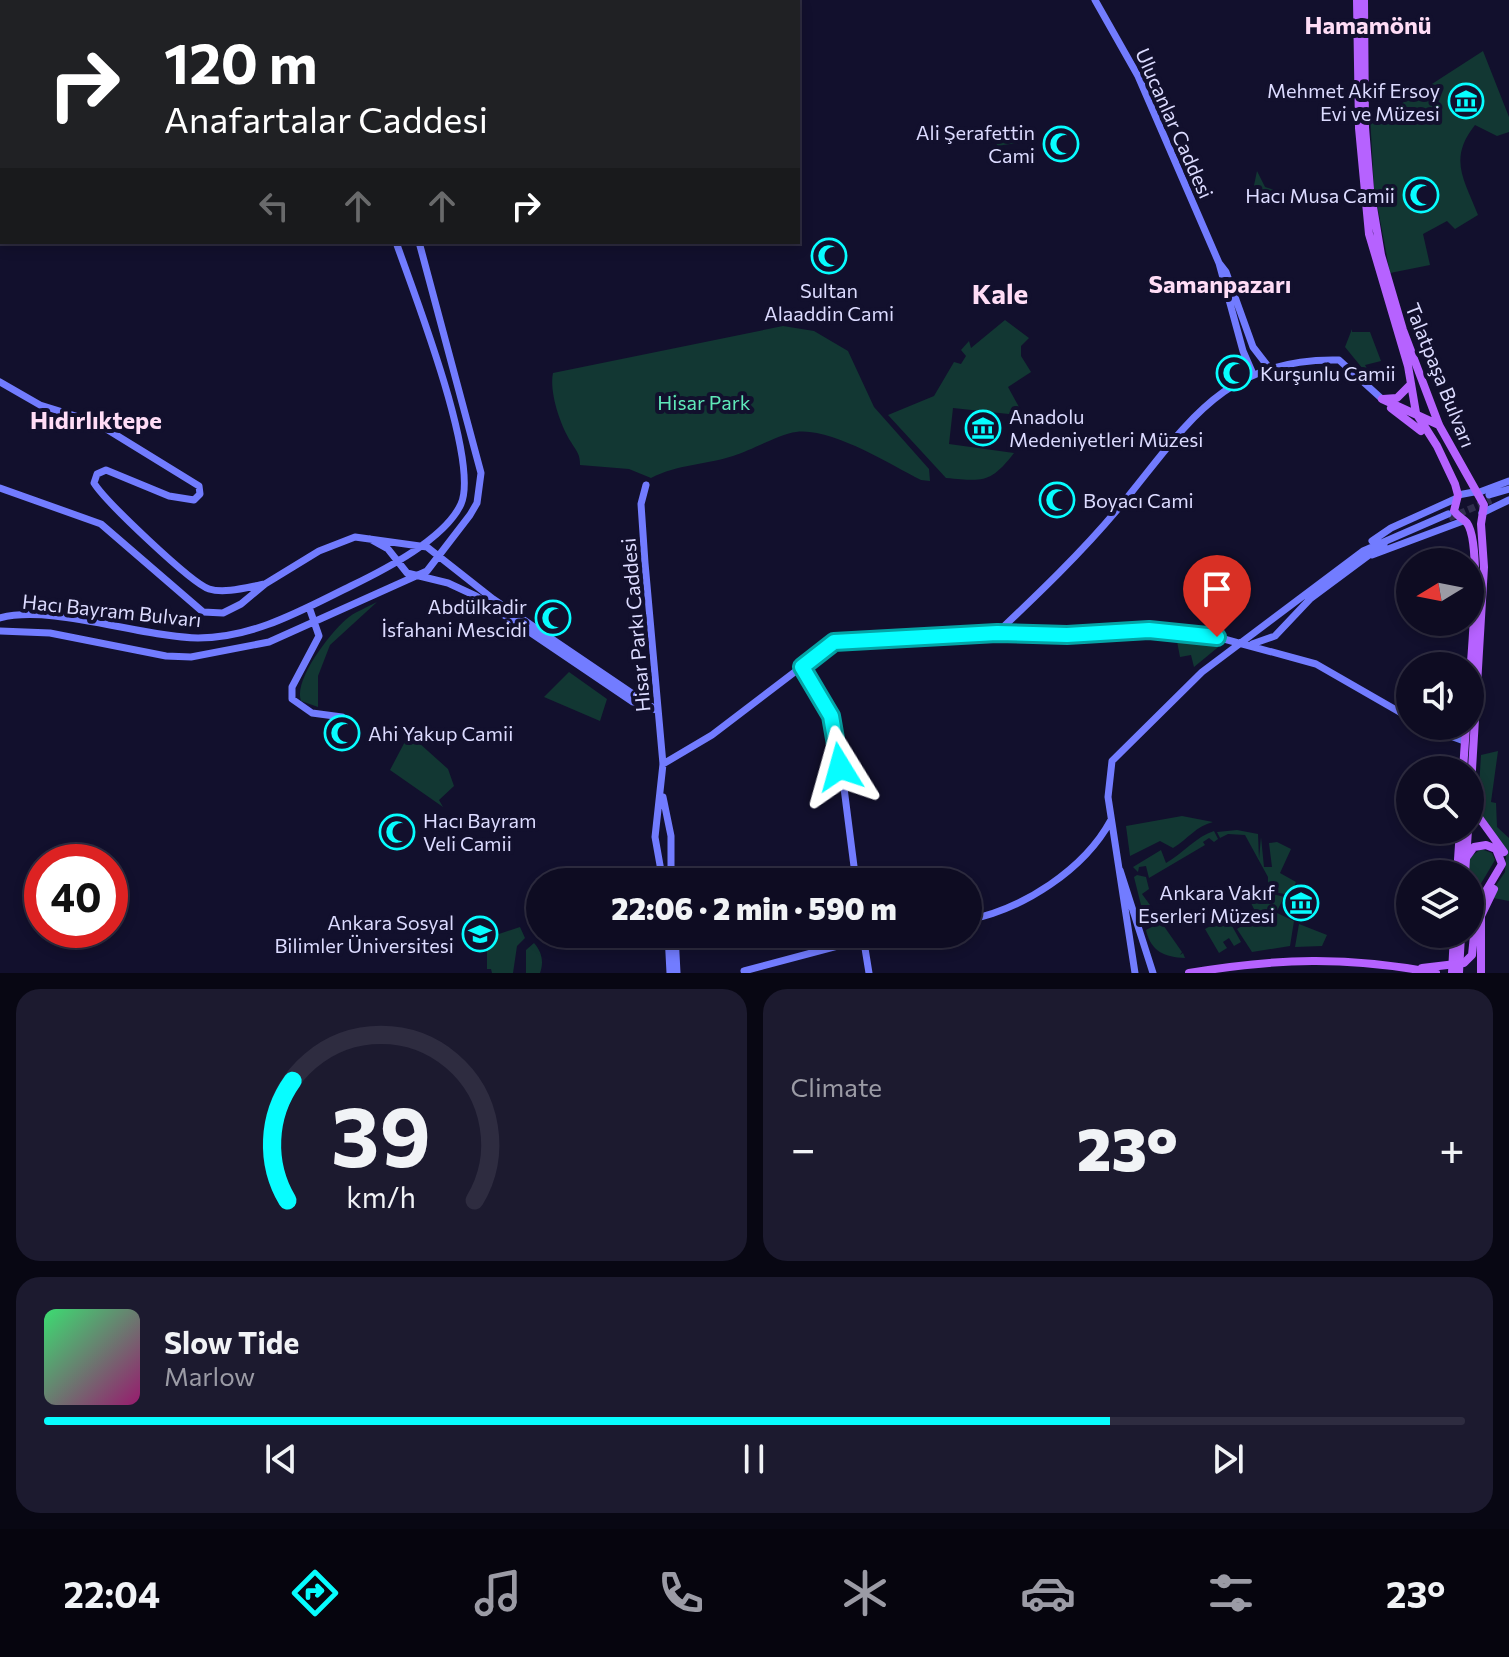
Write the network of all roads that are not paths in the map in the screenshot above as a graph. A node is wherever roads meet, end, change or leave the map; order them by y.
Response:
1 (1095, 0) edge
2 (1357, 0) edge
3 (1364, 0) edge
4 (397, 244) edge
5 (420, 244) edge
6 (1219, 263) junction
7 (1270, 369) junction
8 (1253, 374) junction
9 (0, 382) edge
10 (1411, 383) junction
11 (1382, 399) junction
12 (1416, 413) junction
13 (1439, 425) junction
14 (1427, 435) junction
15 (1509, 481) edge
16 (646, 485) dead end
17 (0, 488) edge
18 (1509, 491) edge
19 (1475, 493) junction
20 (1457, 497) junction
21 (1490, 497) tunnel mouth
22 (1509, 500) edge
23 (1482, 514) junction
24 (1449, 516) tunnel mouth
25 (1465, 521) junction
26 (366, 537) junction
27 (416, 546) junction
28 (1365, 554) junction
29 (438, 556) junction
30 (397, 563) junction
31 (418, 577) junction
32 (265, 584) junction
33 (309, 607) junction
34 (0, 618) edge
35 (1013, 618) junction
36 (1273, 621) junction
37 (316, 622) junction
38 (0, 631) edge
39 (997, 633) junction
40 (1015, 634) junction
41 (1272, 637) junction
42 (1244, 643) junction
43 (1471, 652) edge
44 (1283, 654) junction
45 (802, 667) junction
46 (1396, 710) edge
47 (658, 711) junction
48 (342, 717) dead end
49 (1464, 741) edge
50 (1463, 756) edge
51 (1473, 756) edge
52 (663, 764) junction
53 (662, 788) junction
54 (1111, 820) junction
55 (1484, 828) edge
56 (670, 831) junction
57 (655, 835) junction
58 (1467, 844) edge
59 (671, 846) junction
60 (657, 847) junction
61 (1466, 858) joint
62 (661, 868) edge
63 (671, 868) edge
64 (854, 868) edge
65 (1119, 868) junction
66 (982, 915) edge
67 (669, 948) edge
68 (676, 948) edge
69 (823, 948) edge
70 (866, 948) edge
71 (1453, 948) edge
72 (1460, 948) edge
73 (1413, 969) junction
74 (744, 971) dead end
75 (670, 973) edge
76 (677, 973) edge
77 (869, 973) edge
78 (1135, 973) edge
79 (1153, 973) edge
80 (1189, 973) edge
81 (1436, 973) edge
82 (1452, 973) edge
83 (1459, 973) edge
84 (1481, 973) edge

1 - 6 main road, Ulucanlar Caddesi
2 - 10 main road, Talatpaşa Bulvarı
3 - 13 main road, Talatpaşa Bulvarı
4 - 27 main road, Hacı Bayram Bulvarı
5 - 29 main road, Hacı Bayram Bulvarı
6 - 7 main road
6 - 8 main road
7 - 8 main road
7 - 11 main road
8 - 35 main road
9 - 32 main road
10 - 11 main road
10 - 12 main road, Talatpaşa Bulvarı
11 - 12 main road
11 - 14 main road
12 - 13 main road
12 - 14 main road, Talatpaşa Bulvarı
13 - 19 main road, Talatpaşa Bulvarı
14 - 20 main road, Talatpaşa Bulvarı
15 - 19 main road
16 - 47 main road, Hisar Parkı Caddesi
17 - 32 main road
18 - 21 main road
19 - 20 main road
19 - 23 main road, Talatpaşa Bulvarı
20 - 25 main road, Talatpaşa Bulvarı
20 - 28 main road
22 - 23 main road
23 - 25 main road
23 - 51 main road, Talatpaşa Bulvarı
24 - 28 main road
25 - 28 main road
25 - 43 main road, Talatpaşa Bulvarı
26 - 27 main road
26 - 30 main road
26 - 32 main road
27 - 29 main road
27 - 30 main road, Hacı Bayram Bulvarı
28 - 36 main road
28 - 41 main road
29 - 31 main road, Hacı Bayram Bulvarı
29 - 47 main road
30 - 31 main road
30 - 33 main road, Hacı Bayram Bulvarı
31 - 37 main road, Hacı Bayram Bulvarı
31 - 47 main road
33 - 34 main road, Hacı Bayram Bulvarı
33 - 37 main road
35 - 39 main road
35 - 40 main road
36 - 41 main road
36 - 42 main road
37 - 38 main road, Hacı Bayram Bulvarı
37 - 48 main road
39 - 40 main road
39 - 45 main road
40 - 42 main road
41 - 42 main road
41 - 44 main road
42 - 44 main road
42 - 54 main road
44 - 46 main road
45 - 52 main road
45 - 64 main road
47 - 52 main road, Hisar Parkı Caddesi
49 - 50 main road
52 - 53 main road, Hisar Parkı Caddesi
53 - 56 main road
53 - 57 main road
54 - 65 main road
54 - 66 main road
55 - 84 main road
56 - 57 main road
56 - 59 main road
57 - 60 main road
58 - 61 main road
59 - 60 main road
59 - 63 main road
60 - 62 main road
61 - 73 main road
65 - 78 main road
65 - 79 main road
67 - 75 main road
68 - 76 main road
69 - 74 main road
70 - 77 main road
71 - 82 main road, bridge
72 - 83 main road, bridge
73 - 80 main road
73 - 81 main road

